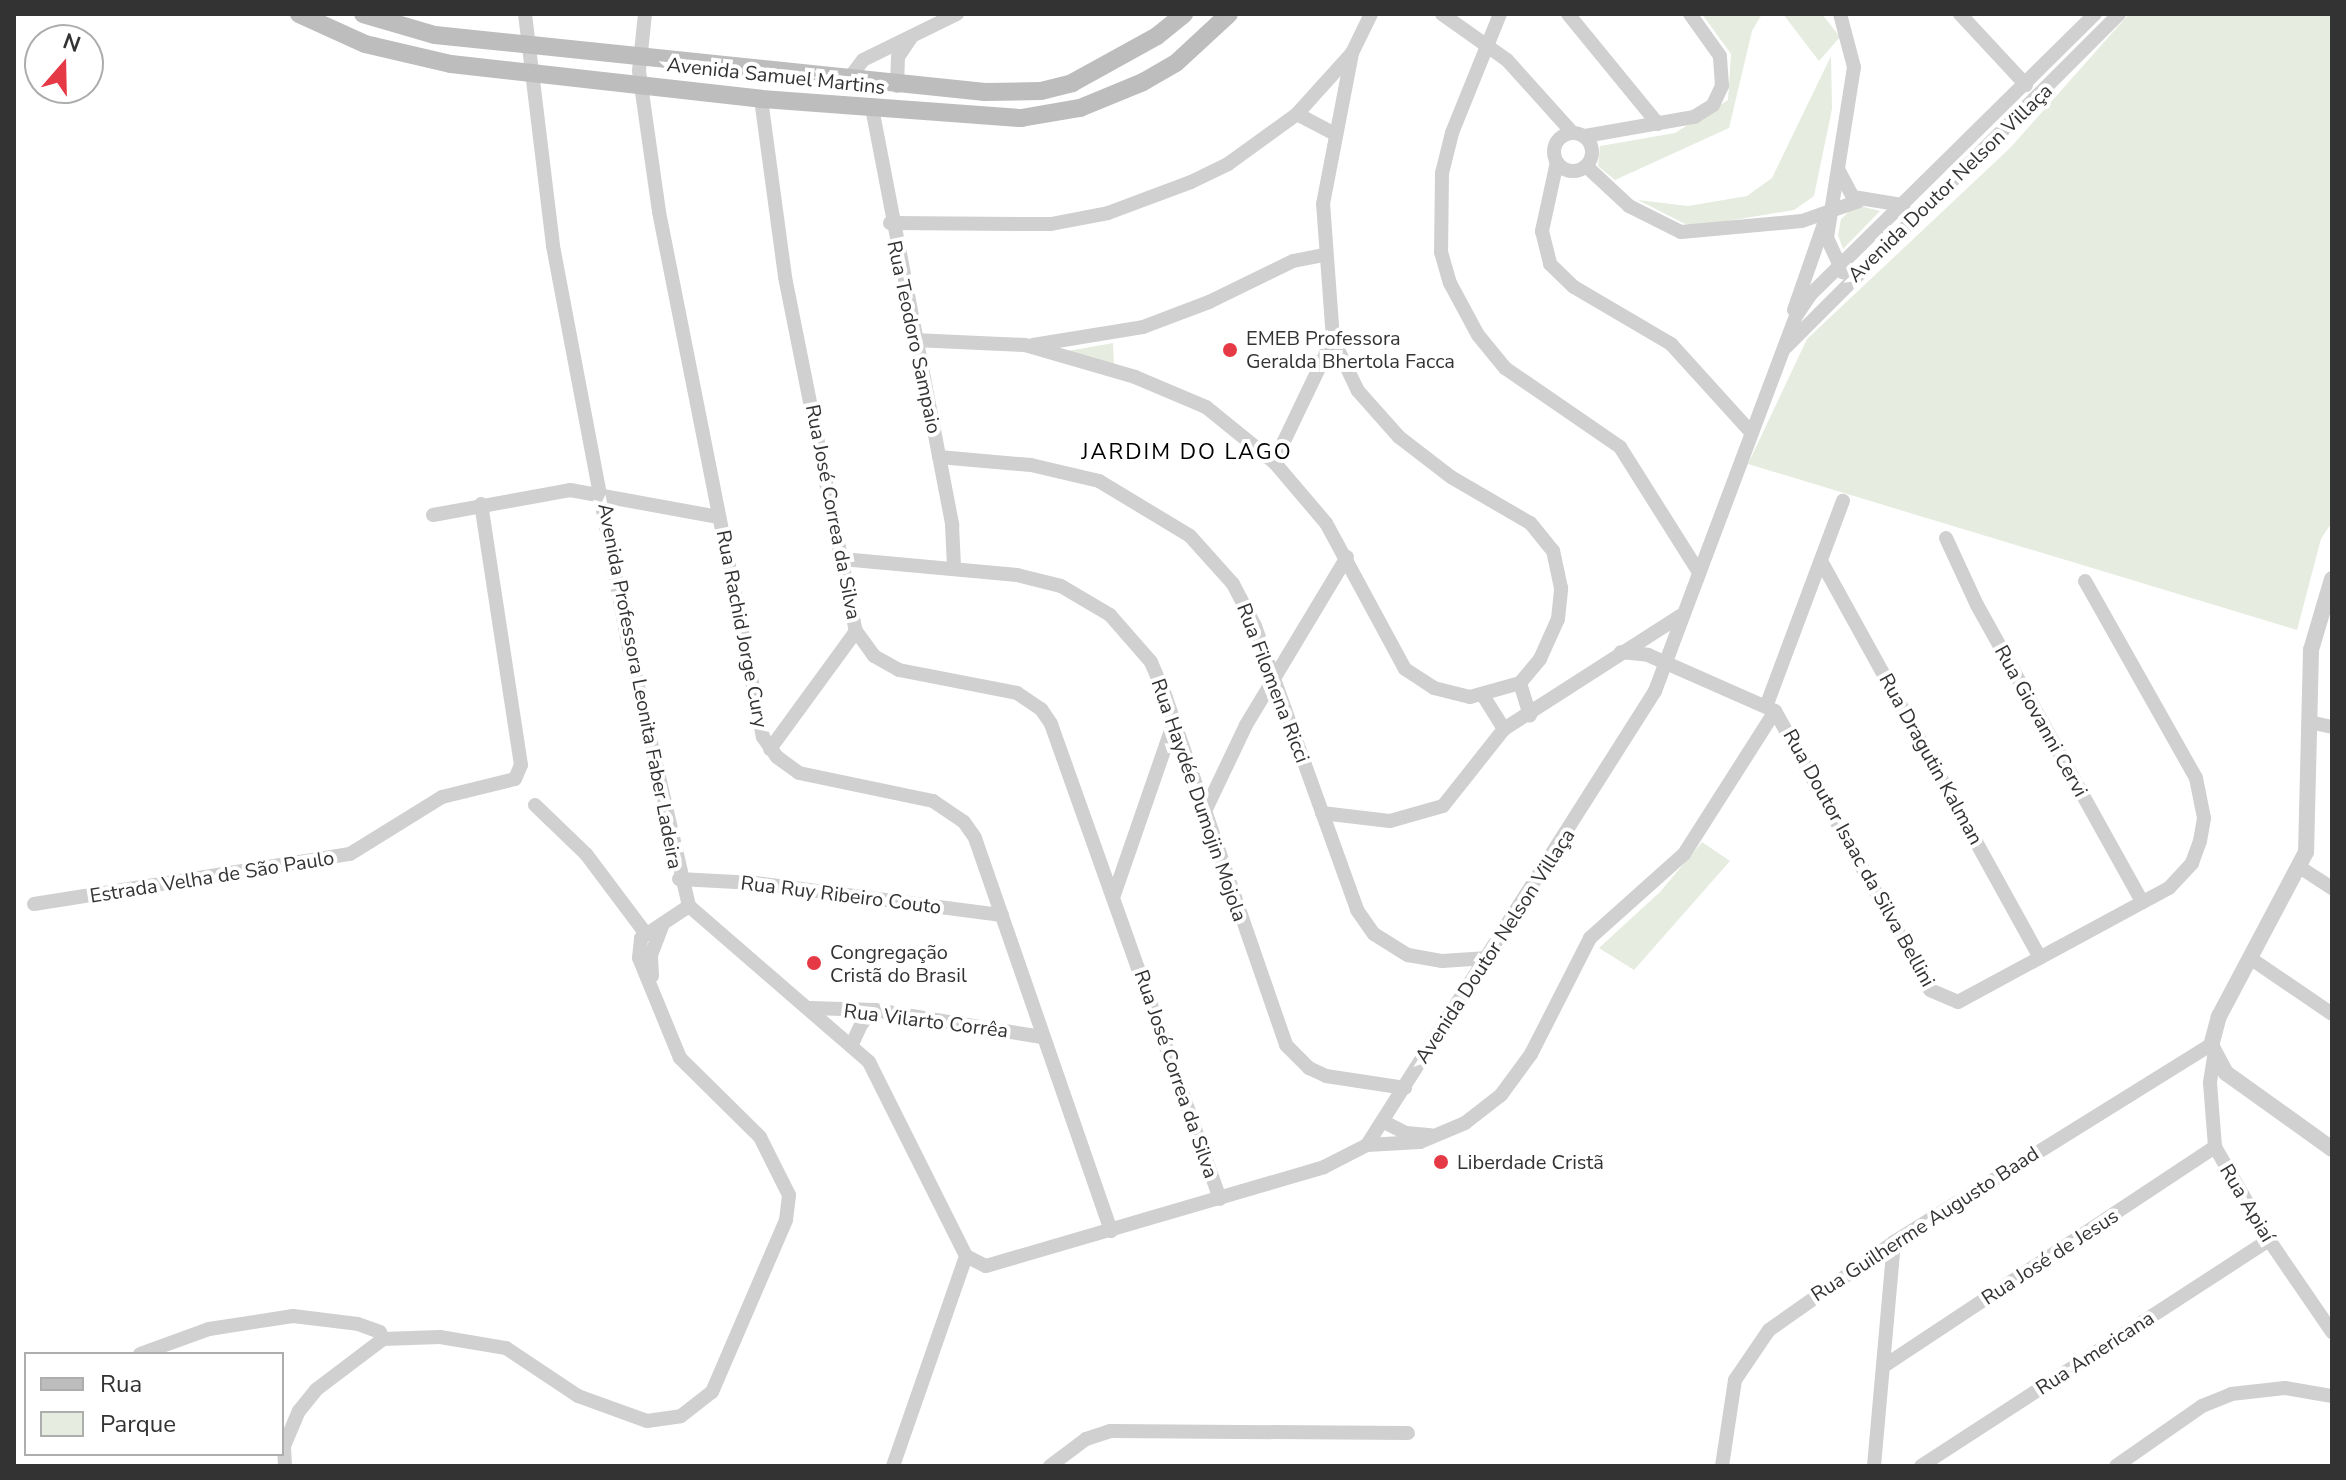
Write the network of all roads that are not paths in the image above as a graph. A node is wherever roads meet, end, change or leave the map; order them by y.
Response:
1 (299, 14) edge
2 (363, 14) edge
3 (525, 14) edge
4 (645, 14) edge
5 (957, 14) edge
6 (1184, 14) edge
7 (1229, 14) edge
8 (1371, 14) edge
9 (1442, 14) edge
10 (1500, 14) edge
11 (1568, 14) edge
12 (1690, 14) edge
13 (1840, 14) edge
14 (1960, 14) edge
15 (2095, 14) edge
16 (2119, 14) edge
17 (911, 38) junction
18 (525, 43) junction
19 (1487, 43) junction
20 (1352, 53) junction
21 (639, 58) junction
22 (529, 73) junction
23 (848, 80) junction
24 (640, 84) junction
25 (2026, 85) junction
26 (897, 86) junction
27 (761, 99) junction
28 (852, 106) junction
29 (872, 108) junction
30 (895, 110) junction
31 (1297, 114) junction
32 (1658, 124) junction
33 (1571, 131) junction
34 (1333, 133) junction
35 (1585, 136) junction
36 (1557, 162) junction
37 (1586, 166) junction
38 (1839, 167) junction
39 (1859, 201) junction
40 (1903, 205) junction
41 (1830, 209) junction
42 (1802, 221) junction
43 (890, 223) junction
44 (1820, 233) junction
45 (1324, 255) junction
46 (1812, 255) junction
47 (1838, 267) junction
48 (1852, 279) junction
49 (1836, 294) junction
50 (1810, 295) junction
51 (1786, 334) junction
52 (1333, 339) junction
53 (914, 340) junction
54 (1025, 345) junction
55 (1780, 353) junction
56 (1750, 431) junction
57 (939, 457) junction
58 (1274, 462) junction
59 (602, 493) junction
60 (1843, 501) dead end
61 (481, 504) junction
62 (433, 515) dead end
63 (719, 517) junction
64 (1946, 538) dead end
65 (1347, 557) junction
66 (842, 559) junction
67 (1821, 561) junction
68 (954, 566) junction
69 (1698, 571) junction
70 (2332, 579) edge
71 (2085, 581) dead end
72 (1680, 616) junction
73 (856, 631) junction
74 (1621, 652) junction
75 (1666, 663) junction
76 (1275, 679) junction
77 (1520, 683) junction
78 (1484, 697) junction
79 (1771, 708) junction
80 (1530, 715) junction
81 (1174, 722) junction
82 (2309, 722) junction
83 (2332, 727) edge
84 (1504, 729) junction
85 (770, 749) junction
86 (535, 805) dead end
87 (1206, 809) junction
88 (1322, 813) junction
89 (2301, 868) junction
90 (679, 879) junction
91 (2332, 888) edge
92 (1114, 895) junction
93 (2142, 902) junction
94 (34, 904) dead end
95 (689, 906) junction
96 (1002, 915) junction
97 (662, 927) junction
98 (646, 934) junction
99 (1488, 958) junction
100 (2040, 958) junction
101 (2250, 958) junction
102 (657, 1002) junction
103 (810, 1008) junction
104 (875, 1010) junction
105 (2332, 1014) edge
106 (1042, 1037) junction
107 (852, 1044) junction
108 (2213, 1051) junction
109 (1405, 1088) junction
110 (1384, 1122) junction
111 (1439, 1134) junction
112 (1367, 1145) junction
113 (2215, 1147) junction
114 (2332, 1149) edge
115 (1220, 1199) junction
116 (1111, 1231) junction
117 (2269, 1240) junction
118 (1894, 1242) junction
119 (966, 1256) junction
120 (2332, 1332) edge
121 (383, 1339) junction
122 (146, 1352) edge
123 (1884, 1366) junction
124 (2332, 1396) edge
125 (1408, 1433) dead end
126 (285, 1466) edge
127 (893, 1466) edge
128 (1050, 1466) edge
129 (1722, 1466) edge
130 (1874, 1466) edge
131 (1921, 1466) edge
132 (2116, 1466) edge

1 - 22 main road, Avenida Samuel Martins
2 - 18 main road, Avenida Samuel Martins
3 - 18 street, Avenida Professora Leonita Faber Ladeira
4 - 21 street, Rua Rachid Jorge Cury
5 - 17 street
6 - 26 main road, Avenida Samuel Martins
7 - 30 main road, Avenida Samuel Martins
8 - 20 street
9 - 19 street
10 - 19 street
11 - 32 street
12 - 32 street
13 - 38 street
14 - 25 street
15 - 25 street, Avenida Doutor Nelson Villaça
16 - 48 street, Avenida Doutor Nelson Villaça
17 - 23 street
17 - 26 street
18 - 21 main road, Avenida Samuel Martins
18 - 22 street, Avenida Professora Leonita Faber Ladeira
19 - 33 street
19 - 69 street
20 - 31 street
20 - 34 street
21 - 23 main road, Avenida Samuel Martins
21 - 24 street, Rua Rachid Jorge Cury
22 - 24 main road, Avenida Samuel Martins
22 - 59 street, Avenida Professora Leonita Faber Ladeira
23 - 26 main road, Avenida Samuel Martins
23 - 28 main road
24 - 27 main road, Avenida Samuel Martins
24 - 63 street, Rua Rachid Jorge Cury
25 - 40 street, Avenida Doutor Nelson Villaça
26 - 30 main road
27 - 28 main road, Avenida Samuel Martins
27 - 66 street, Rua José Correa da Silva
28 - 29 main road, Avenida Samuel Martins
29 - 30 main road, Avenida Samuel Martins
29 - 43 street, Rua Teodoro Sampaio
31 - 34 street
31 - 43 street
32 - 35 street
33 - 35 street
33 - 36 street
34 - 45 street
35 - 37 street
36 - 37 street
36 - 56 street
37 - 42 street
38 - 39 street
38 - 41 street
39 - 40 street
39 - 41 street
40 - 47 street, Avenida Doutor Nelson Villaça
41 - 42 street
41 - 44 street
41 - 47 street
42 - 44 street
43 - 53 street, Rua Teodoro Sampaio
44 - 46 street
45 - 52 street
45 - 54 street
46 - 50 street
46 - 51 street
47 - 48 street
47 - 50 street, Avenida Doutor Nelson Villaça
48 - 49 street, Avenida Doutor Nelson Villaça
49 - 50 street
49 - 55 street, Avenida Doutor Nelson Villaça
50 - 51 street, Avenida Doutor Nelson Villaça
51 - 55 street, Avenida Doutor Nelson Villaça
52 - 58 street
52 - 77 street
53 - 54 street
53 - 57 street, Rua Teodoro Sampaio
54 - 58 street
55 - 56 street, Avenida Doutor Nelson Villaça
56 - 69 street, Avenida Doutor Nelson Villaça
57 - 68 street, Rua Teodoro Sampaio
57 - 76 street, Rua Filomena Ricci
58 - 65 street
59 - 61 street
59 - 63 street
59 - 90 street, Avenida Professora Leonita Faber Ladeira
60 - 67 street
61 - 62 street
61 - 94 street, Estrada Velha de São Paulo
63 - 85 street, Rua Rachid Jorge Cury
64 - 93 street, Rua Giovanni Cervi
65 - 76 street
65 - 78 street
66 - 68 street, Rua Haydée Dumojin Mojola
66 - 73 street, Rua José Correa da Silva
67 - 79 street
67 - 100 street, Rua Dragutin Kalman
68 - 81 street, Rua Haydée Dumojin Mojola
69 - 72 street, Avenida Doutor Nelson Villaça
70 - 82 street
71 - 93 street, Rua Doutor Isaac da Silva Bellini
72 - 74 street
72 - 75 street, Avenida Doutor Nelson Villaça
73 - 85 street
73 - 92 street, Rua José Correa da Silva
74 - 75 street
74 - 80 street
75 - 79 street
75 - 99 street, Avenida Doutor Nelson Villaça
76 - 87 street
76 - 88 street, Rua Filomena Ricci
77 - 78 street
77 - 80 street
78 - 84 street
79 - 100 street, Rua Doutor Isaac da Silva Bellini
79 - 111 street
80 - 84 street
81 - 87 street, Rua Haydée Dumojin Mojola
81 - 92 street
82 - 83 street
82 - 89 street
84 - 88 street
85 - 96 street, Rua Rachid Jorge Cury
86 - 98 street
87 - 109 street, Rua Haydée Dumojin Mojola
88 - 99 street, Rua Filomena Ricci
89 - 91 street
89 - 101 street
90 - 95 street, Avenida Professora Leonita Faber Ladeira
90 - 96 street, Rua Ruy Ribeiro Couto
92 - 115 street, Rua José Correa da Silva
93 - 100 street, Rua Doutor Isaac da Silva Bellini
95 - 97 street
95 - 103 street, Avenida Professora Leonita Faber Ladeira
96 - 106 street, Rua Rachid Jorge Cury
97 - 98 street
97 - 102 street
98 - 102 street
99 - 109 street, Avenida Doutor Nelson Villaça
101 - 105 street
101 - 108 street
102 - 121 street
103 - 104 street, Rua Vilarto Corrêa
103 - 107 street, Avenida Professora Leonita Faber Ladeira
104 - 106 street, Rua Vilarto Corrêa
104 - 107 street
106 - 116 street, Rua Rachid Jorge Cury
107 - 119 street, Avenida Professora Leonita Faber Ladeira
108 - 113 street, Rua Apiaí
108 - 114 street
108 - 118 street, Rua Guilherme Augusto Baad
109 - 110 street, Avenida Doutor Nelson Villaça
110 - 111 street
110 - 112 street, Avenida Doutor Nelson Villaça
111 - 112 street
112 - 115 street, Avenida Doutor Nelson Villaça
113 - 117 street, Rua Apiaí
113 - 123 street, Rua José de Jesus
115 - 116 street, Avenida Doutor Nelson Villaça
116 - 119 street, Avenida Doutor Nelson Villaça
117 - 120 street, Rua Apiaí
117 - 131 street, Rua Americana
118 - 123 street
118 - 129 street, Rua Guilherme Augusto Baad
119 - 127 street
121 - 122 street
121 - 126 street
123 - 130 street
124 - 132 street
125 - 128 street

